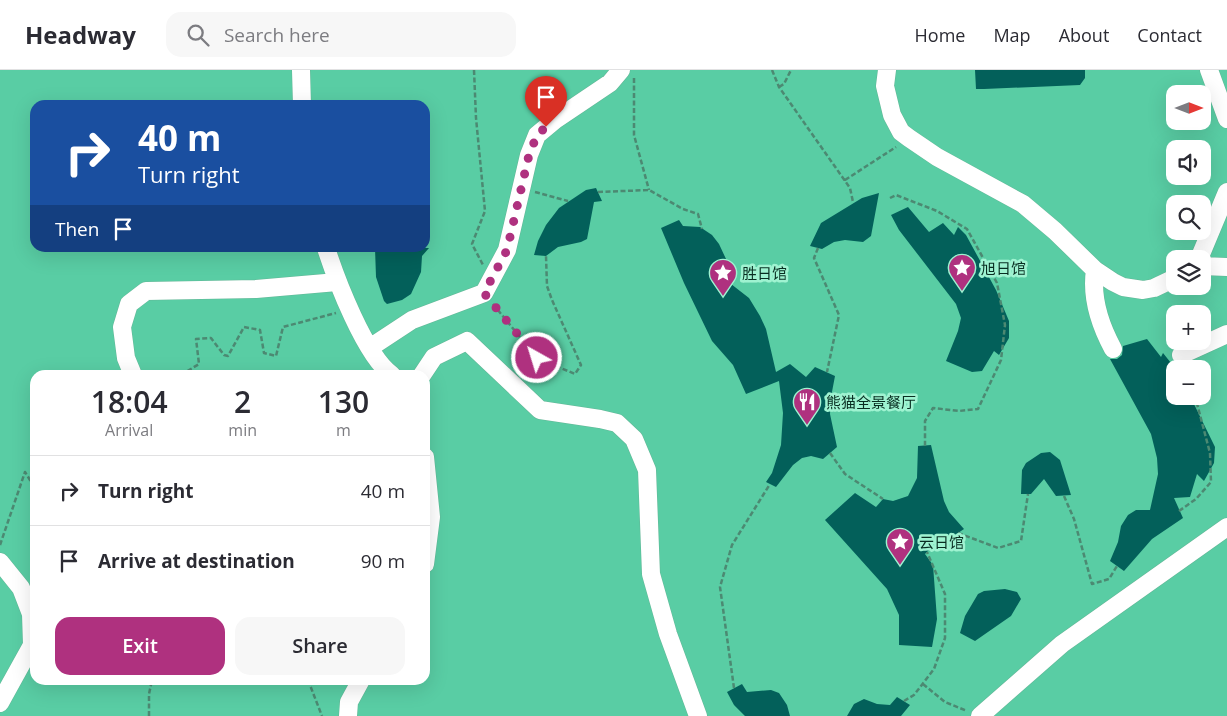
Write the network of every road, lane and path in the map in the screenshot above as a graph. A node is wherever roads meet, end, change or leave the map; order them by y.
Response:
1 (301, 70) edge
2 (474, 70) edge
3 (772, 70) edge
4 (791, 70) edge
5 (887, 70) edge
6 (1209, 70) edge
7 (628, 73) edge
8 (779, 87) junction
9 (302, 100) edge
10 (1227, 119) edge
11 (909, 138) junction
12 (844, 180) junction
13 (522, 188) junction
14 (649, 190) junction
15 (598, 192) dead end
16 (1227, 192) edge
17 (890, 198) dead end
18 (568, 201) dead end
19 (854, 202) dead end
20 (702, 229) dead end
21 (818, 248) dead end
22 (1203, 250) edge
23 (327, 252) edge
24 (546, 256) dead end
25 (1211, 266) edge
26 (1227, 267) edge
27 (1095, 270) junction
28 (337, 282) junction
29 (1166, 282) edge
30 (487, 287) junction
31 (350, 309) junction
32 (1227, 334) edge
33 (371, 347) junction
34 (1113, 349) dead end
35 (1181, 355) dead end
36 (131, 370) edge
37 (189, 370) edge
38 (384, 370) edge
39 (426, 370) edge
40 (827, 372) dead end
41 (1197, 405) edge
42 (925, 446) dead end
43 (830, 453) dead end
44 (30, 480) edge
45 (770, 484) dead end
46 (1028, 494) dead end
47 (1064, 496) dead end
48 (882, 498) dead end
49 (430, 508) edge
50 (1179, 510) dead end
51 (430, 526) edge
52 (1227, 527) edge
53 (958, 532) dead end
54 (0, 545) edge
55 (927, 552) dead end
56 (0, 562) edge
57 (1118, 566) dead end
58 (30, 611) edge
59 (30, 649) edge
60 (923, 684) junction
61 (151, 685) edge
62 (310, 685) edge
63 (358, 685) edge
64 (734, 688) dead end
65 (904, 701) dead end
66 (0, 702) edge
67 (975, 714) edge
68 (149, 716) edge
69 (322, 716) edge
70 (348, 716) edge
71 (698, 716) edge

1 - 9 lane
2 - 30 path
3 - 8 path
4 - 8 path
5 - 11 lane
6 - 10 lane
7 - 13 lane
7 - 14 path
8 - 12 path
11 - 12 path
11 - 27 lane
12 - 19 path
13 - 18 path
13 - 30 lane
14 - 15 path
14 - 20 path
16 - 22 lane
17 - 42 path
21 - 40 path
23 - 28 lane
24 - 30 path
25 - 26 lane
27 - 29 lane
27 - 34 lane
28 - 31 lane
28 - 36 lane
30 - 33 lane
31 - 33 lane
31 - 37 path
32 - 35 lane
33 - 38 lane
39 - 71 lane
41 - 50 path
43 - 48 path
44 - 54 path
45 - 64 path
46 - 53 path
47 - 57 path
49 - 51 lane
52 - 67 lane
55 - 60 path
56 - 58 lane
59 - 66 lane
60 - 65 path
60 - 67 path
61 - 68 path
62 - 69 path
63 - 70 lane

